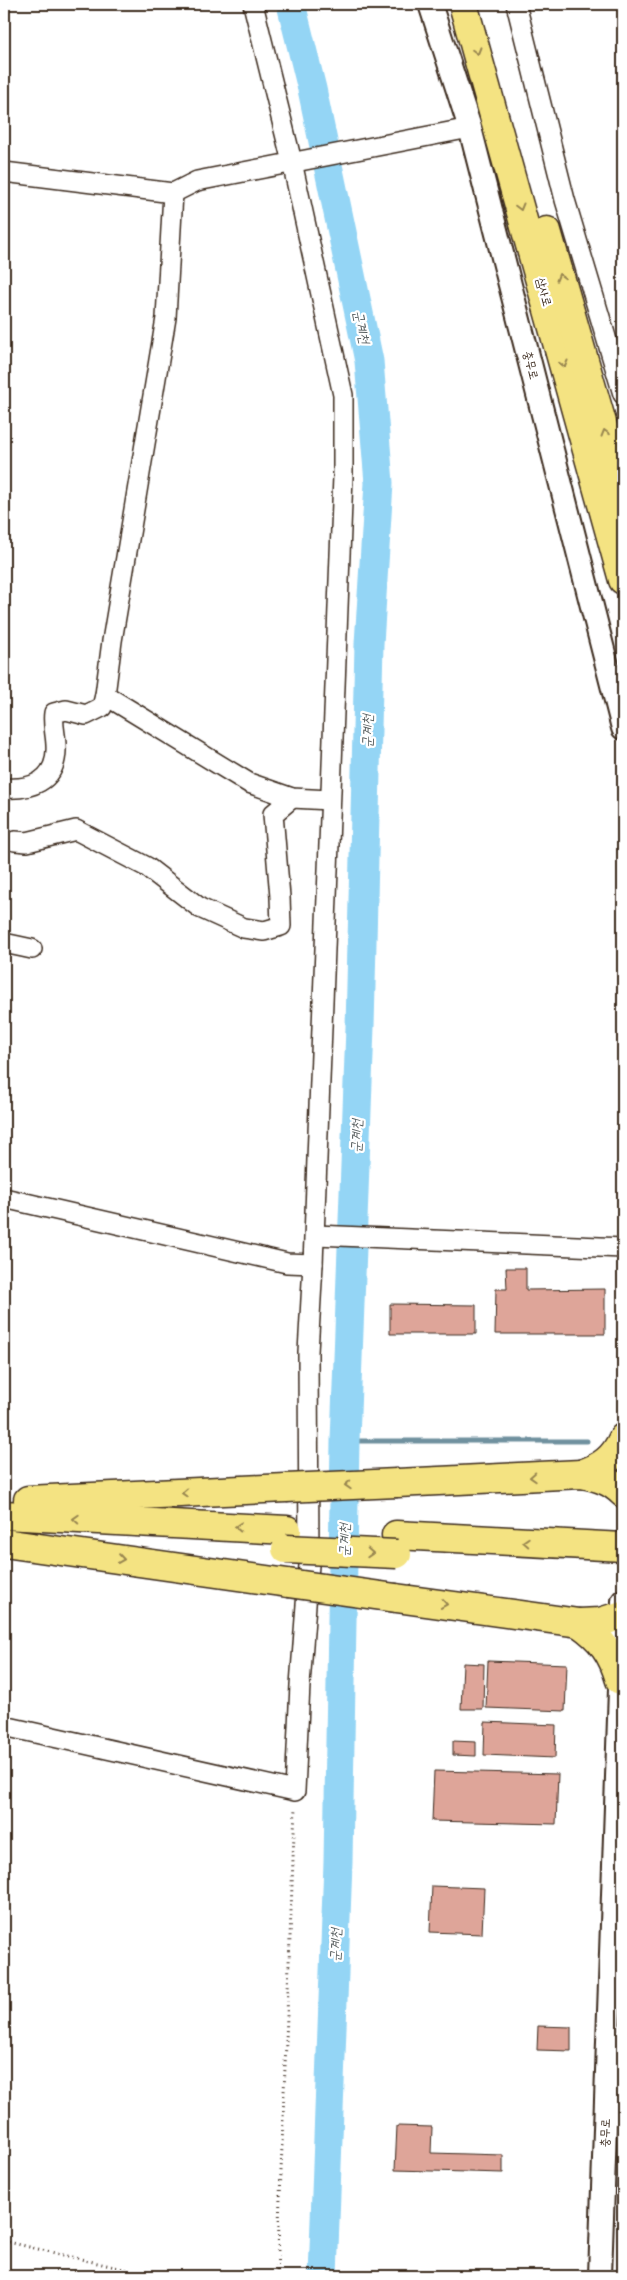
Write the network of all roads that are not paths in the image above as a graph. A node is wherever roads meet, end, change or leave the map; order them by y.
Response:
1 (253, 4) edge
2 (430, 4) edge
3 (463, 4) edge
4 (483, 4) edge
5 (516, 4) edge
6 (470, 128) junction
7 (292, 162) junction
8 (4, 172) edge
9 (173, 193) junction
10 (623, 394) edge
11 (623, 496) edge
12 (623, 580) edge
13 (105, 695) junction
14 (623, 728) edge
15 (4, 788) edge
16 (292, 798) junction
17 (330, 800) junction
18 (16, 842) dead end
19 (4, 943) edge
20 (32, 949) dead end
21 (4, 1198) edge
22 (324, 1236) junction
23 (623, 1248) edge
24 (313, 1264) junction
25 (623, 1438) edge
26 (581, 1474) junction
27 (623, 1493) edge
28 (4, 1502) edge
29 (4, 1515) edge
30 (4, 1534) edge
31 (287, 1539) junction
32 (4, 1542) edge
33 (623, 1547) edge
34 (573, 1554) junction
35 (623, 1566) edge
36 (623, 1601) edge
37 (623, 1614) edge
38 (579, 1623) junction
39 (622, 1677) edge
40 (4, 1726) edge
41 (600, 2276) edge

1 - 7 street
2 - 6 street, 충무로
3 -> 12 highway, 삼사로
11 -> 4 highway, 삼사로
5 - 10 street
6 - 7 street
6 - 14 street, 충무로
7 - 9 street
7 - 17 street
8 - 9 street
9 - 13 street
13 - 15 street
13 - 16 street
16 - 17 street
16 - 18 street
17 - 22 street
19 - 20 street
21 - 24 street
22 - 23 street
22 - 24 street
24 - 40 street
25 - 26 highway
26 - 27 highway
26 -> 28 highway, bridge
31 -> 29 highway
30 - 31 highway
31 - 34 highway
32 -> 38 highway, bridge
33 - 34 highway
34 - 35 highway
36 - 37 street, 충무로
37 - 38 highway
37 - 39 street, 충무로
38 - 39 highway
39 - 41 street, 충무로

